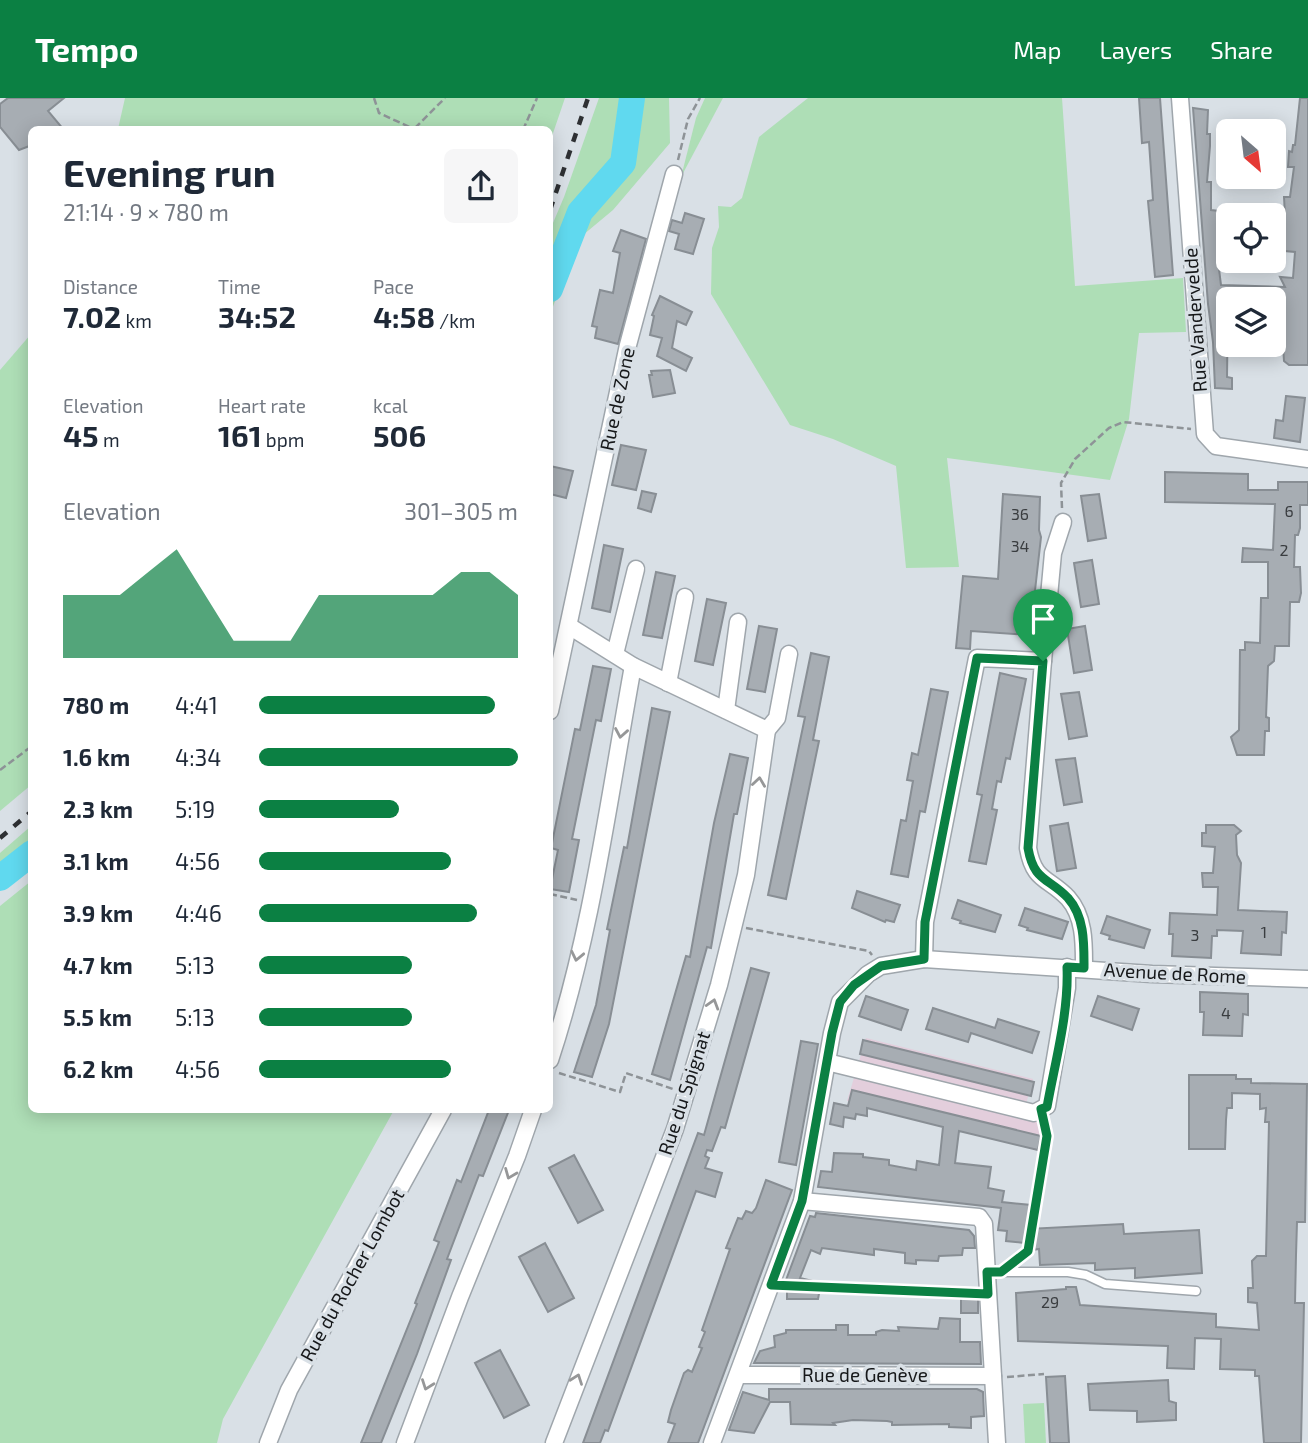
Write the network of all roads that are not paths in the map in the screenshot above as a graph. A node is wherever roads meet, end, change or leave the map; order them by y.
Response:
1 (1180, 98) edge
2 (674, 174) road end
3 (1308, 459) edge
4 (1063, 522) road end
5 (636, 569) dead end
6 (685, 597) dead end
7 (738, 622) dead end
8 (569, 626) junction
9 (615, 654) junction
10 (789, 654) dead end
11 (1043, 661) junction
12 (633, 666) junction
13 (668, 683) junction
14 (553, 697) edge
15 (726, 710) junction
16 (767, 730) junction
17 (924, 959) junction
18 (1067, 967) junction
19 (1084, 968) junction
20 (1308, 979) edge
21 (553, 1051) edge
22 (827, 1062) junction
23 (441, 1113) edge
24 (532, 1113) edge
25 (802, 1201) junction
26 (994, 1272) junction
27 (1196, 1291) dead end
28 (738, 1375) junction
29 (993, 1377) junction
30 (268, 1443) edge
31 (405, 1443) edge
32 (554, 1443) edge
33 (712, 1443) edge
34 (997, 1443) edge

1 - 3 street, Rue Vandervelde
2 - 8 street, Rue de Zone
4 - 11 street
5 - 9 street
6 - 13 street
7 - 15 street
8 - 9 street
8 - 14 street
9 - 12 street
10 - 16 street, Rue du Spignat
11 - 17 street
11 - 19 street
12 - 13 street
12 -> 21 street
13 - 15 street
15 - 16 street
32 -> 16 street, Rue du Spignat
17 - 18 street, Avenue de Rome
17 - 22 street, Avenue de Rome
18 - 19 street, Avenue de Rome
18 - 22 street
19 - 20 street, Avenue de Rome
22 - 25 street, Avenue de Rome
23 - 30 street, Rue du Rocher Lombot
24 -> 31 street
25 - 26 street
25 - 28 street, Avenue de Rome
26 - 27 lane
26 - 29 street
28 - 29 street, Rue de Genève
28 - 33 street, Avenue de Rome
29 - 34 street

